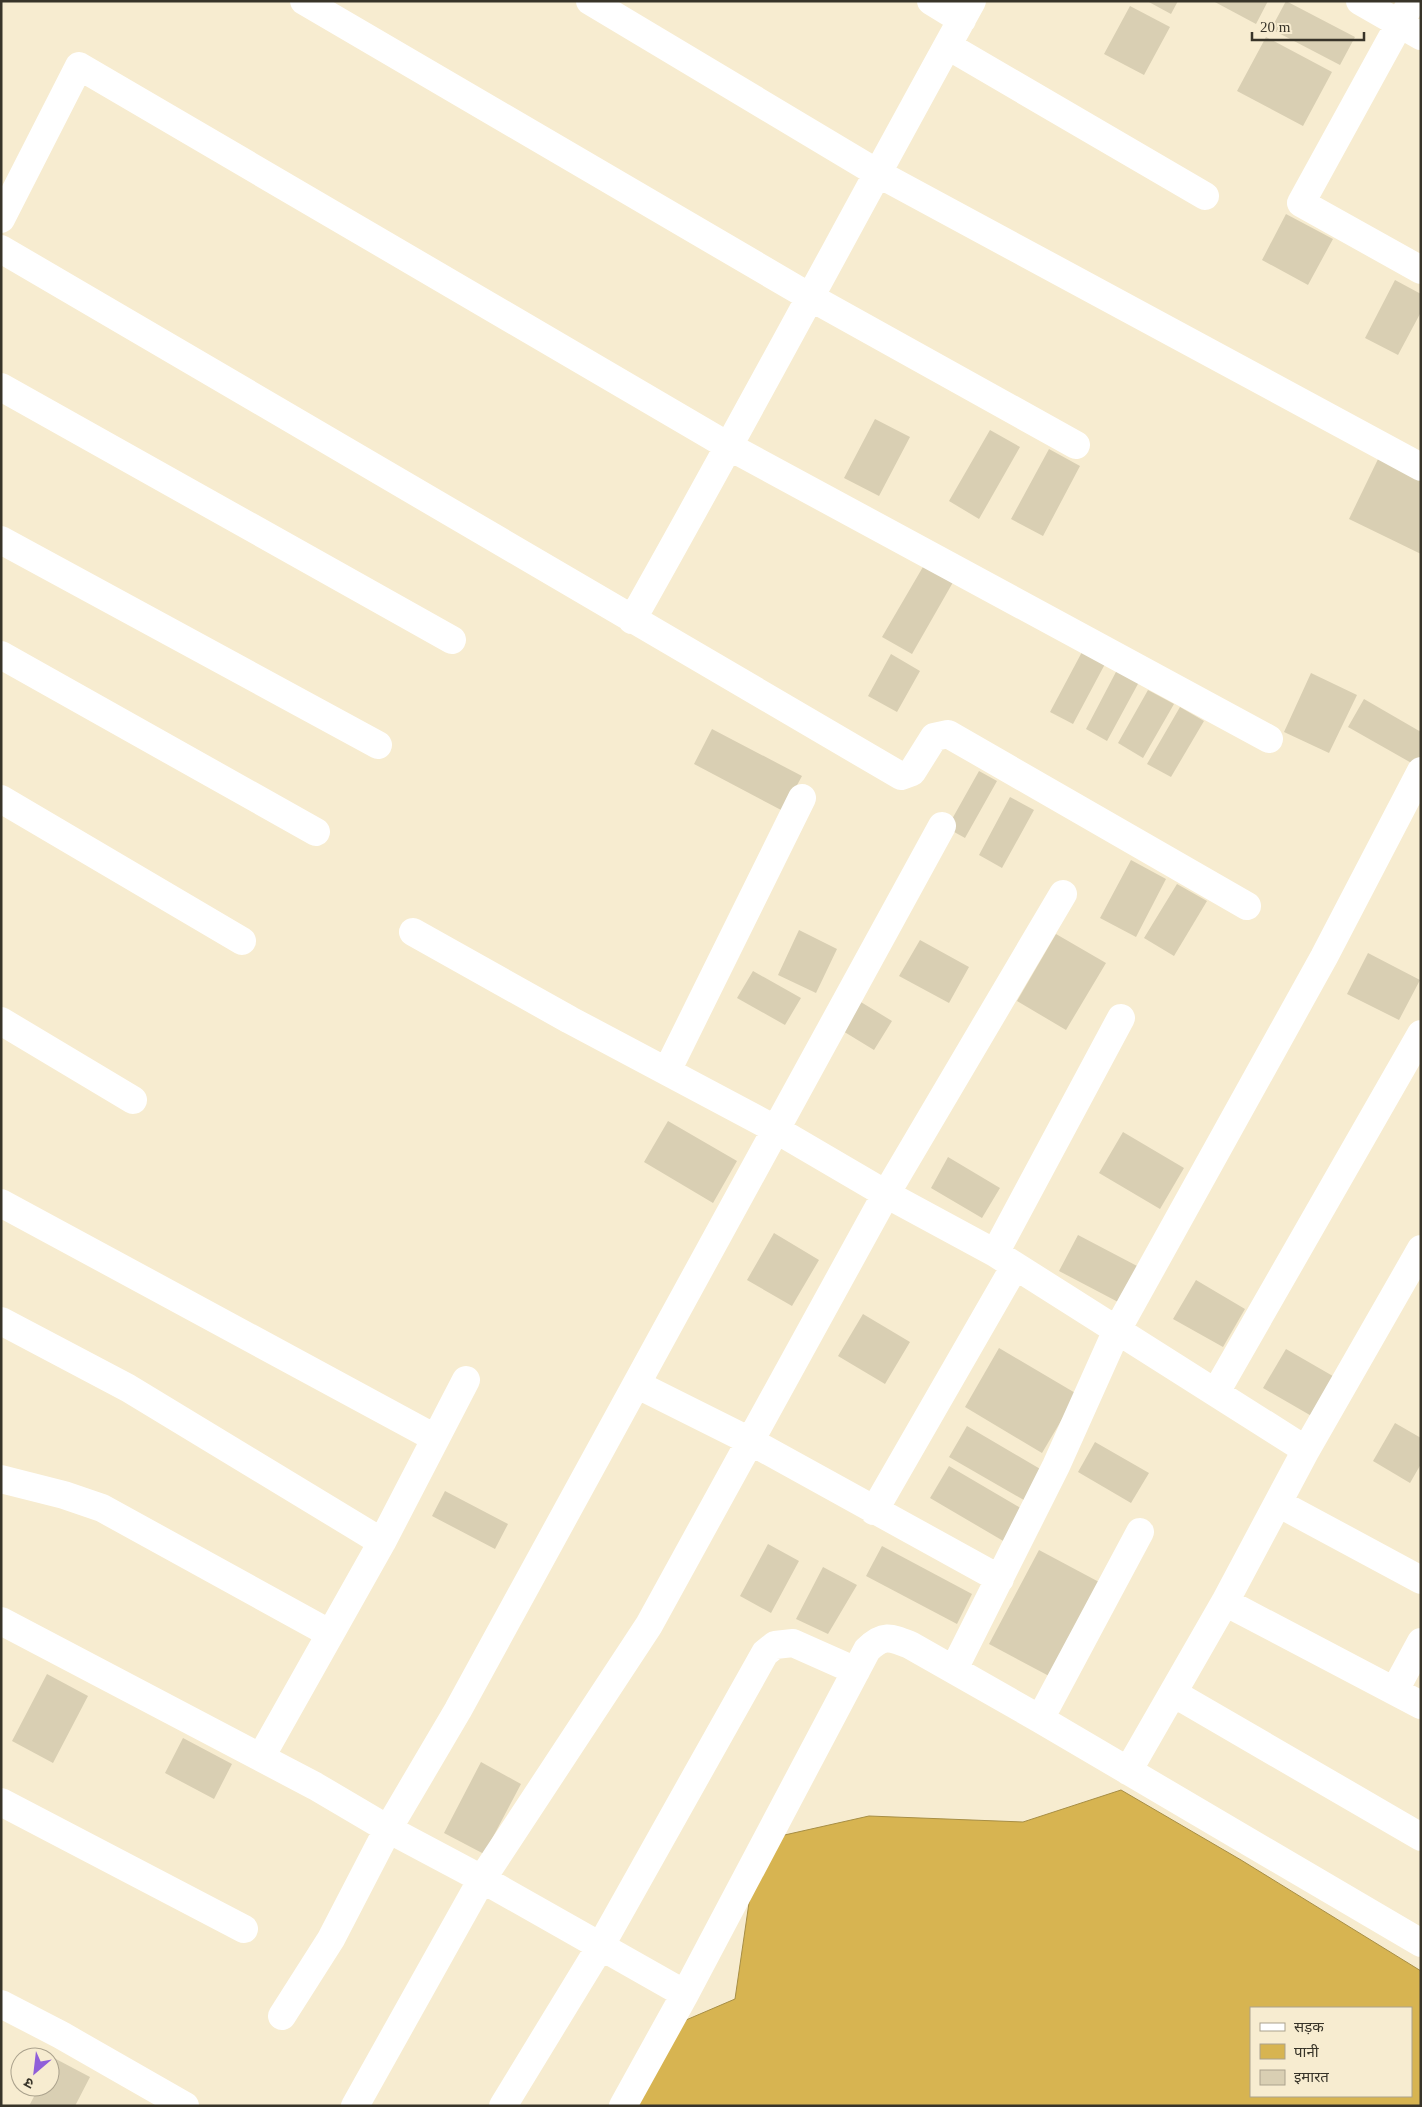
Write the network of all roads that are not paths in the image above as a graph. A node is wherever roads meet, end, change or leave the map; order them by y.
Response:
1 (304, 1) edge
2 (590, 1) edge
3 (931, 1) edge
4 (1360, 1) edge
5 (967, 10) edge
6 (1411, 21) edge
7 (948, 46) junction
8 (878, 174) junction
9 (1206, 196) dead end
10 (1, 219) edge
11 (1, 249) edge
12 (1421, 270) edge
13 (810, 297) junction
14 (1, 387) edge
15 (1076, 445) dead end
16 (730, 447) junction
17 (1421, 467) edge
18 (1, 540) edge
19 (632, 620) junction
20 (452, 640) dead end
21 (1, 655) edge
22 (1269, 739) dead end
23 (378, 745) dead end
24 (1421, 771) edge
25 (802, 798) dead end
26 (1, 799) edge
27 (942, 826) dead end
28 (316, 832) dead end
29 (1063, 894) dead end
30 (1247, 906) dead end
31 (413, 932) dead end
32 (242, 941) dead end
33 (1121, 1018) dead end
34 (1, 1020) edge
35 (1421, 1034) edge
36 (667, 1071) junction
37 (134, 1100) dead end
38 (775, 1129) junction
39 (886, 1194) junction
40 (1, 1203) edge
41 (1421, 1249) edge
42 (1005, 1260) junction
43 (1, 1321) edge
44 (1117, 1330) junction
45 (466, 1380) dead end
46 (638, 1384) junction
47 (1216, 1392) junction
48 (435, 1438) junction
49 (750, 1441) junction
50 (1306, 1450) junction
51 (1, 1479) edge
52 (1278, 1503) junction
53 (874, 1511) junction
54 (1140, 1532) dead end
55 (382, 1542) junction
56 (1000, 1579) junction
57 (1421, 1580) edge
58 (1225, 1602) junction
59 (1, 1621) edge
60 (329, 1633) junction
61 (1421, 1642) edge
62 (954, 1669) junction
63 (856, 1671) junction
64 (1394, 1690) junction
65 (1173, 1693) junction
66 (1421, 1705) edge
67 (1040, 1718) junction
68 (261, 1757) junction
69 (1128, 1771) junction
70 (1, 1802) edge
71 (388, 1829) junction
72 (1421, 1837) edge
73 (482, 1879) junction
74 (244, 1929) dead end
75 (1421, 1943) edge
76 (600, 1947) junction
77 (685, 1994) junction
78 (1, 2004) edge
79 (282, 2016) dead end
80 (365, 2102) edge
81 (185, 2106) edge
82 (503, 2106) edge
83 (623, 2106) edge

1 - 13 street
2 - 8 street
3 - 5 street
4 - 6 street
5 - 7 street
6 - 12 street
7 - 8 street
7 - 9 street
8 - 13 street
8 - 17 street
10 - 16 street
11 - 19 street
13 - 15 street
13 - 16 street
14 - 20 street
16 - 19 street
16 - 22 street
18 - 23 street
19 - 30 street
21 - 28 street
24 - 44 street
25 - 36 street
26 - 32 street
27 - 38 street
29 - 39 street
31 - 36 street
33 - 42 street
34 - 37 street
35 - 47 street
36 - 38 street
38 - 39 street
38 - 46 street
39 - 42 street
39 - 49 street
40 - 48 street
41 - 50 street
42 - 44 street
42 - 53 street
43 - 55 street
44 - 47 street
44 - 56 street
45 - 48 street
46 - 49 street
46 - 71 street
47 - 50 street
48 - 55 street
49 - 53 street
49 - 73 street
50 - 52 street
51 - 60 street
52 - 57 street
52 - 58 street
53 - 56 street
54 - 67 street
55 - 60 street
56 - 62 street
58 - 64 street
58 - 65 street
59 - 68 street
60 - 68 street
61 - 64 street
62 - 63 street
62 - 67 street
63 - 76 street
63 - 77 street
64 - 66 street
65 - 69 street
65 - 72 street
67 - 69 street
68 - 71 street
69 - 75 street
70 - 74 street
71 - 73 street
71 - 79 street
73 - 76 street
73 - 80 street
76 - 77 street
76 - 82 street
77 - 83 street
78 - 81 street

